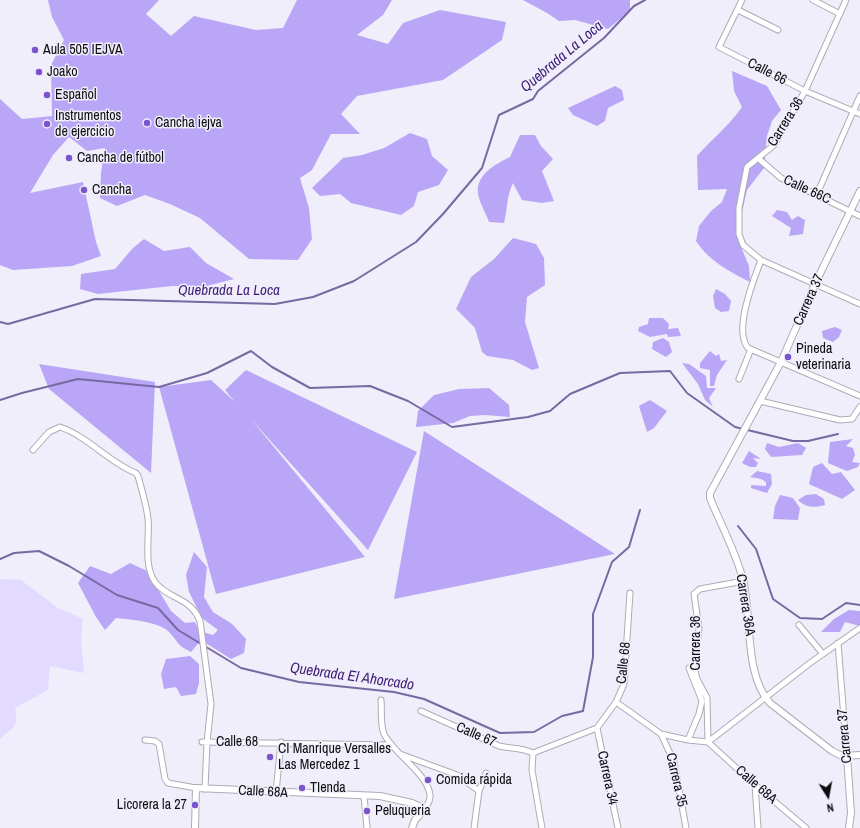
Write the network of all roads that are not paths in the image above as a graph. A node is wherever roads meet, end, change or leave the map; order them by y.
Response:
1 (742, 0) edge
2 (813, 0) edge
3 (846, 0) edge
4 (738, 10) junction
5 (840, 14) junction
6 (778, 30) dead end
7 (805, 91) junction
8 (860, 96) edge
9 (854, 111) junction
10 (860, 114) edge
11 (759, 159) junction
12 (860, 190) edge
13 (817, 194) junction
14 (851, 212) junction
15 (860, 216) edge
16 (761, 260) junction
17 (815, 284) junction
18 (860, 304) edge
19 (751, 349) junction
20 (781, 362) junction
21 (739, 379) dead end
22 (860, 396) edge
23 (760, 401) junction
24 (860, 407) edge
25 (33, 450) dead end
26 (710, 493) joint
27 (744, 581) junction
28 (630, 593) dead end
29 (799, 625) dead end
30 (860, 628) edge
31 (838, 643) junction
32 (823, 654) junction
33 (689, 668) dead end
34 (765, 697) junction
35 (381, 700) dead end
36 (616, 702) junction
37 (421, 711) dead end
38 (597, 728) junction
39 (661, 734) junction
40 (145, 740) dead end
41 (688, 740) junction
42 (204, 742) junction
43 (281, 742) junction
44 (708, 742) junction
45 (391, 745) junction
46 (533, 753) junction
47 (400, 754) junction
48 (860, 755) edge
49 (847, 756) junction
50 (486, 773) dead end
51 (755, 785) junction
52 (196, 788) junction
53 (206, 789) junction
54 (478, 791) junction
55 (276, 792) junction
56 (364, 796) junction
57 (425, 809) junction
58 (195, 828) edge
59 (367, 828) edge
60 (412, 828) edge
61 (474, 828) edge
62 (542, 828) edge
63 (618, 828) edge
64 (686, 828) edge
65 (758, 828) edge
66 (806, 828) edge
67 (849, 828) edge

1 - 4 street
2 - 5 street
3 - 5 street, Carrera 36
4 - 6 street
4 - 7 street, Calle 66
5 - 7 street, Carrera 36
7 - 9 street, Calle 66
7 - 11 street, Carrera 36
8 - 9 street
9 - 10 street, Calle 66
9 - 13 street
11 - 13 street, Calle 66C
11 - 16 street, Carrera 36
12 - 14 street, Carrera 37
13 - 14 street, Calle 66C
14 - 15 street, Calle 66C
14 - 17 street, Carrera 37
16 - 17 street
16 - 19 street
17 - 18 street
17 - 20 street, Carrera 37
19 - 20 street
19 - 21 street
20 - 22 street
20 - 23 street, Carrera 37
23 - 24 street
23 - 26 street, Carrera 37
25 - 42 street
26 - 27 street, Carrera 36A
27 - 34 street, Carrera 36A
27 - 44 street, Carrera 36
28 - 36 street, Calle 68
29 - 32 street
30 - 31 street
31 - 32 street
31 - 49 street, Carrera 37
32 - 34 street
33 - 41 street
34 - 44 street
34 - 49 street
35 - 45 street
36 - 38 street, Calle 68
36 - 39 street
37 - 46 street, Calle 67
38 - 46 street
38 - 63 street, Carrera 34
39 - 41 street
39 - 64 street, Carrera 35
40 - 52 street, Calle 68A
41 - 44 street
42 - 43 street, Calle 68
42 - 53 street
43 - 45 street, Calle 68
43 - 55 street
44 - 51 street, Calle 68A
45 - 47 street
46 - 62 street
47 - 54 street
47 - 57 street
48 - 49 street
49 - 67 street, Carrera 37
50 - 54 street
51 - 65 street
51 - 66 street, Calle 68A
52 - 53 street, Calle 68A
52 - 58 street
53 - 55 street, Calle 68A
54 - 61 street
55 - 56 street, Calle 68A
56 - 57 street, Calle 68A
56 - 59 street
57 - 60 street

